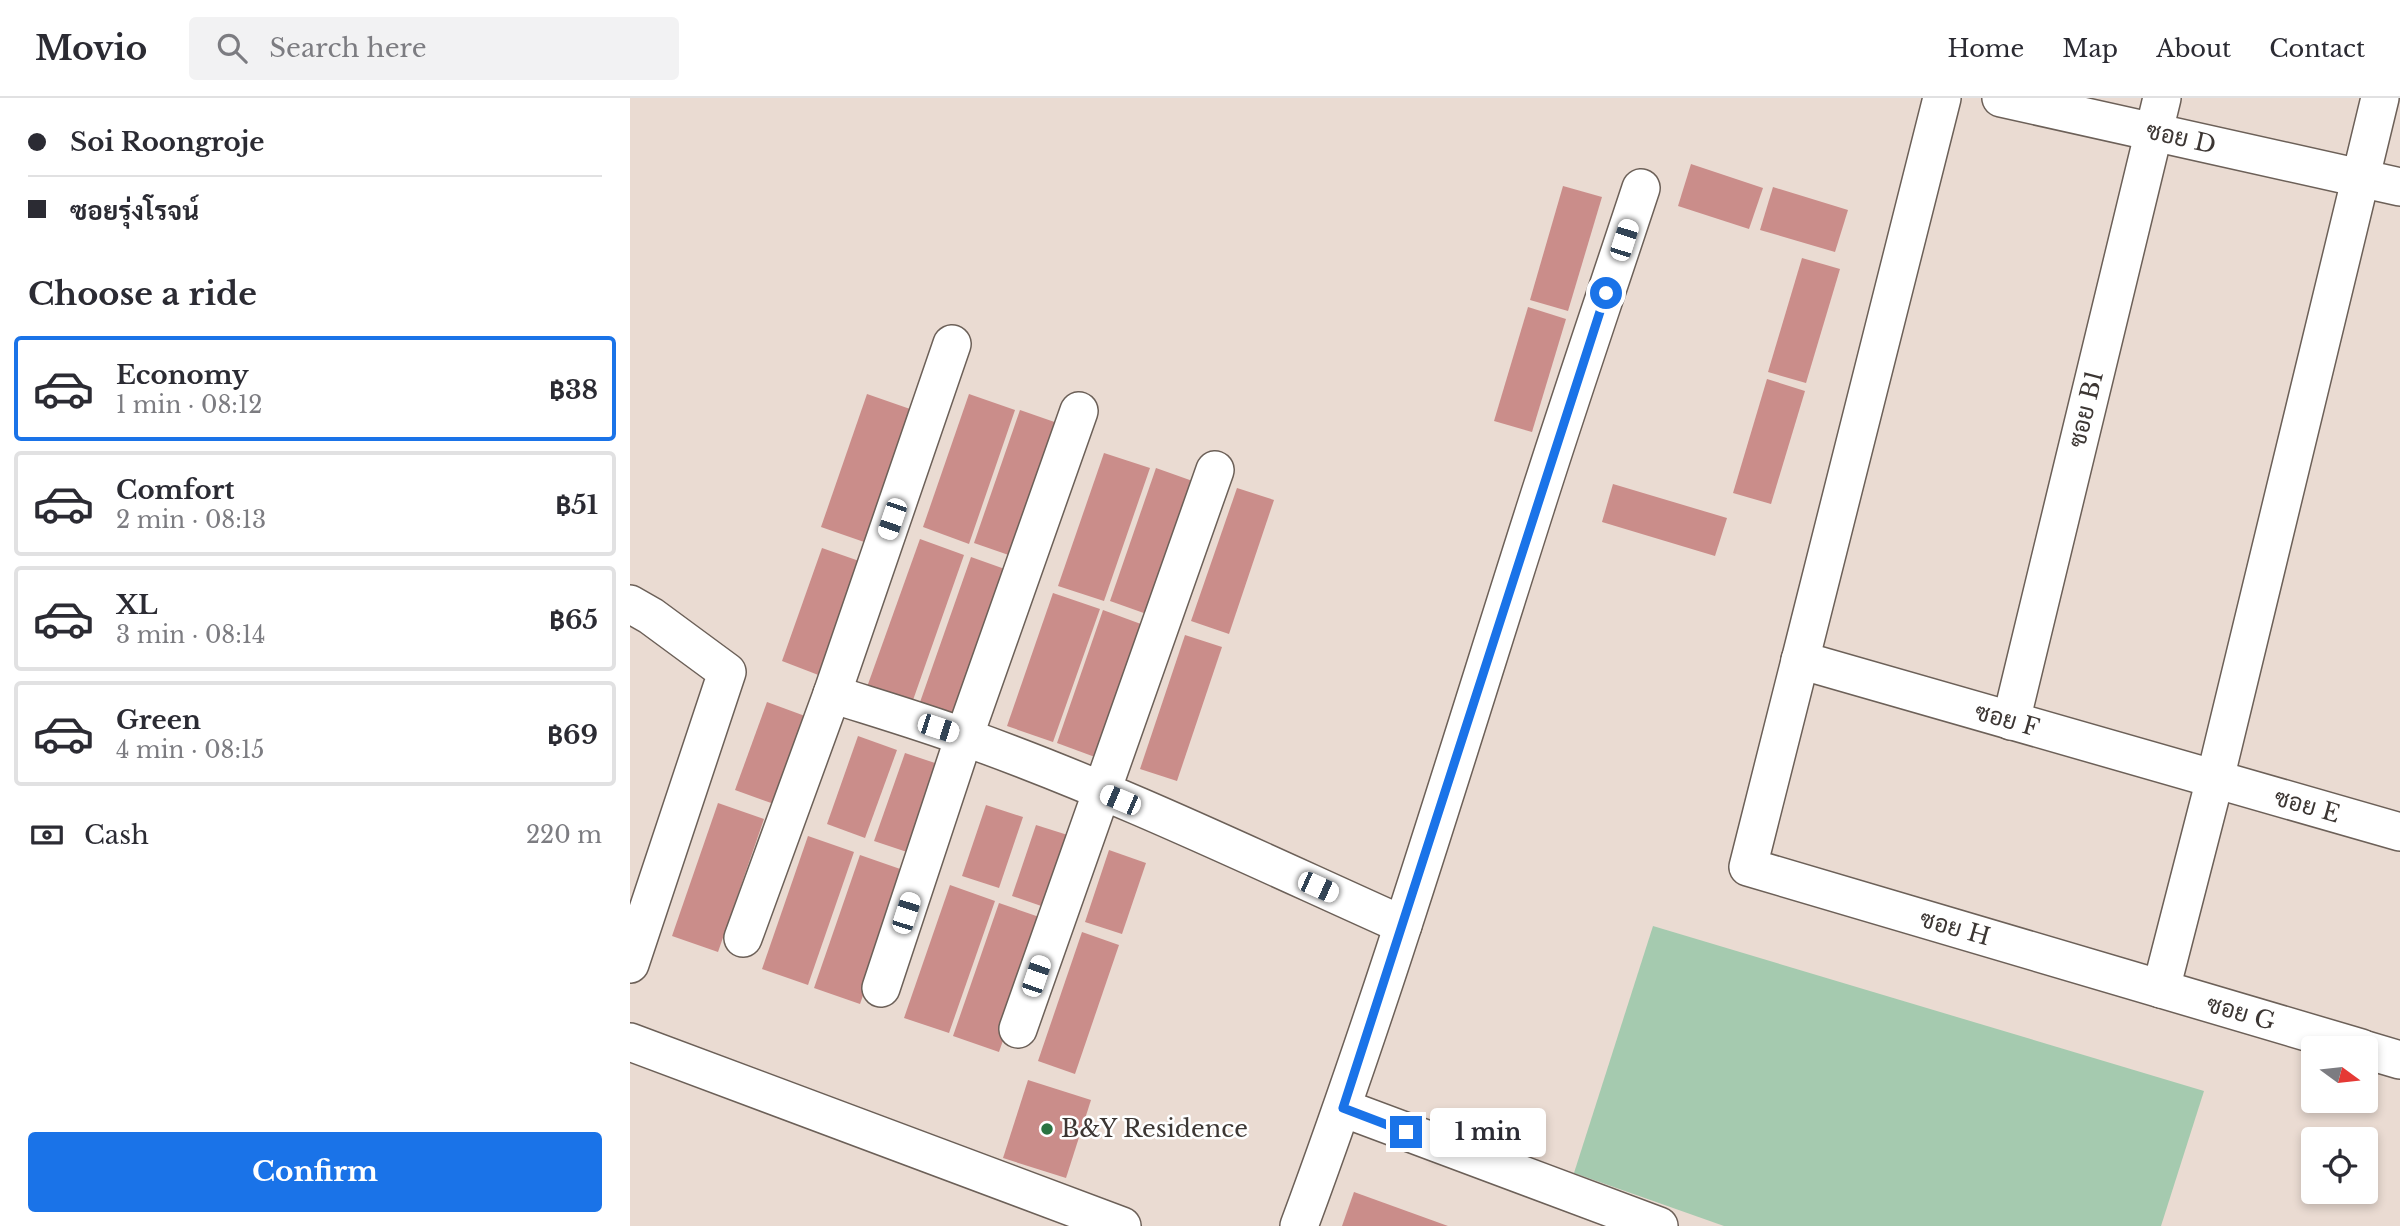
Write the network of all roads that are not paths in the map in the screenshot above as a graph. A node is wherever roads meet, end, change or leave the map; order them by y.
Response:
1 (1941, 98) edge
2 (2001, 98) edge
3 (2380, 98) edge
4 (2158, 115) edge
5 (2361, 178) junction
6 (1642, 187) dead end
7 (2400, 187) edge
8 (952, 344) dead end
9 (1079, 411) dead end
10 (1215, 470) dead end
11 (630, 604) edge
12 (1800, 660) junction
13 (832, 694) junction
14 (2011, 721) junction
15 (964, 737) junction
16 (2215, 779) junction
17 (1101, 792) junction
18 (2400, 832) edge
19 (1403, 925) junction
20 (743, 939) dead end
21 (630, 964) edge
22 (881, 988) dead end
23 (2161, 989) junction
24 (1018, 1029) dead end
25 (2320, 1036) edge
26 (630, 1042) edge
27 (2378, 1053) edge
28 (2400, 1060) edge
29 (1343, 1108) junction
30 (1122, 1226) edge
31 (1299, 1226) edge
32 (1660, 1226) edge

1 - 12 street
2 - 4 street, ซอย D
3 - 5 street
4 - 5 street, ซอย D
4 - 14 street, ซอย B1
5 - 7 street, ซอย D
5 - 16 street
6 - 19 street
8 - 13 street
9 - 15 street
10 - 17 street
11 - 21 street
12 - 14 street, ซอย F
12 - 23 street, ซอย H
13 - 15 street
13 - 20 street
14 - 16 street, ซอย F
15 - 17 street
15 - 22 street
16 - 18 street, ซอย E
16 - 23 street
17 - 19 street
17 - 24 street
19 - 29 street
23 - 25 street, ซอย G
26 - 30 street
27 - 28 street, ซอย G
29 - 31 street
29 - 32 street

